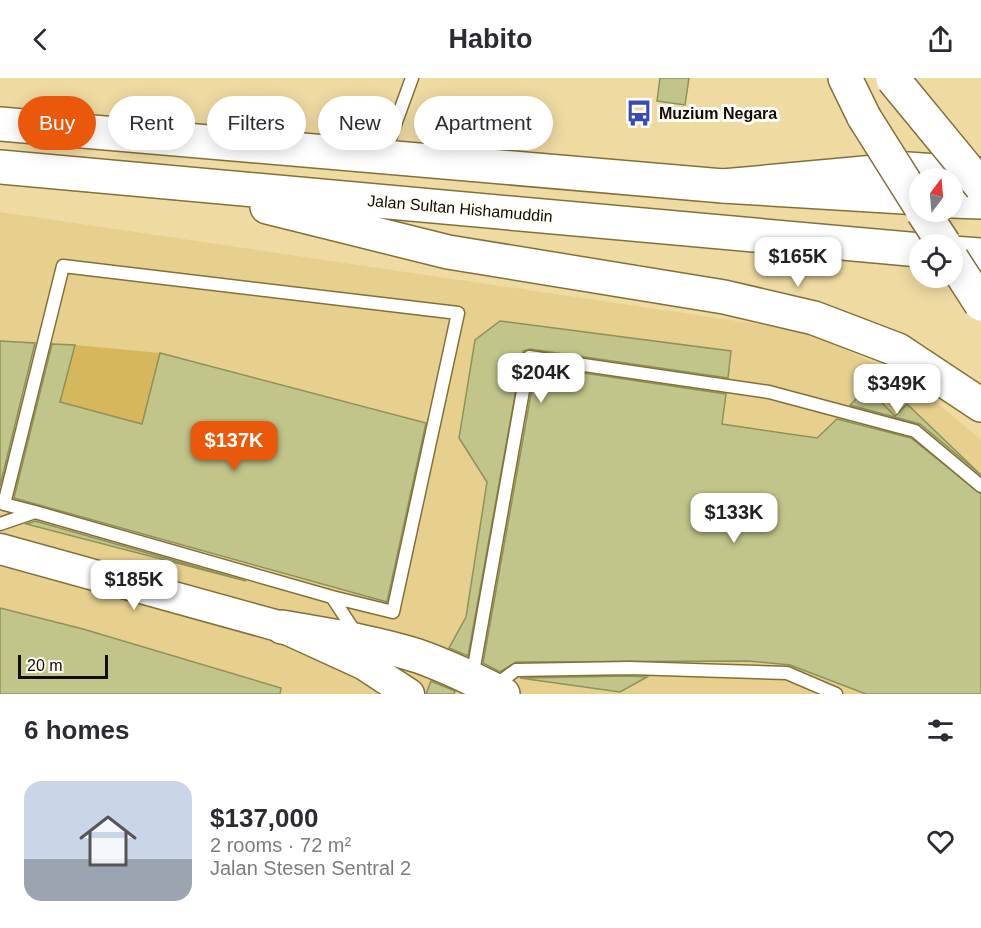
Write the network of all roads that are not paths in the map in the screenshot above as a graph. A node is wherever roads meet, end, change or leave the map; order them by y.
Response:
1 (412, 78) edge
2 (845, 78) edge
3 (893, 79) edge
4 (0, 124) edge
5 (384, 156) junction
6 (0, 167) edge
7 (981, 174) edge
8 (164, 182) junction
9 (723, 186) junction
10 (981, 186) edge
11 (909, 189) edge
12 (909, 197) edge
13 (963, 201) edge
14 (981, 202) edge
15 (909, 249) edge
16 (963, 254) edge
17 (981, 255) edge
18 (963, 276) edge
19 (981, 304) edge
20 (981, 405) edge
21 (981, 486) edge
22 (35, 512) junction
23 (0, 524) edge
24 (0, 549) edge
25 (332, 597) junction
26 (282, 627) junction
27 (362, 642) junction
28 (488, 687) edge
29 (409, 694) edge
30 (836, 694) edge

1 - 5 lane
2 - 11 main road, bridge
3 - 10 main road, bridge
4 - 5 main road
5 - 9 main road
6 - 8 main road, Jalan Sultan Hishamuddin
7 - 9 main road
8 - 15 main road, Jalan Sultan Hishamuddin
8 - 20 main road
9 - 12 main road
13 - 14 main road
16 - 17 main road
18 - 19 main road, bridge
21 - 28 lane
22 - 23 lane
22 - 25 lane
22 - 25 lane
24 - 26 street
25 - 27 lane
26 - 27 main road
26 - 29 street
27 - 28 main road
28 - 30 lane

